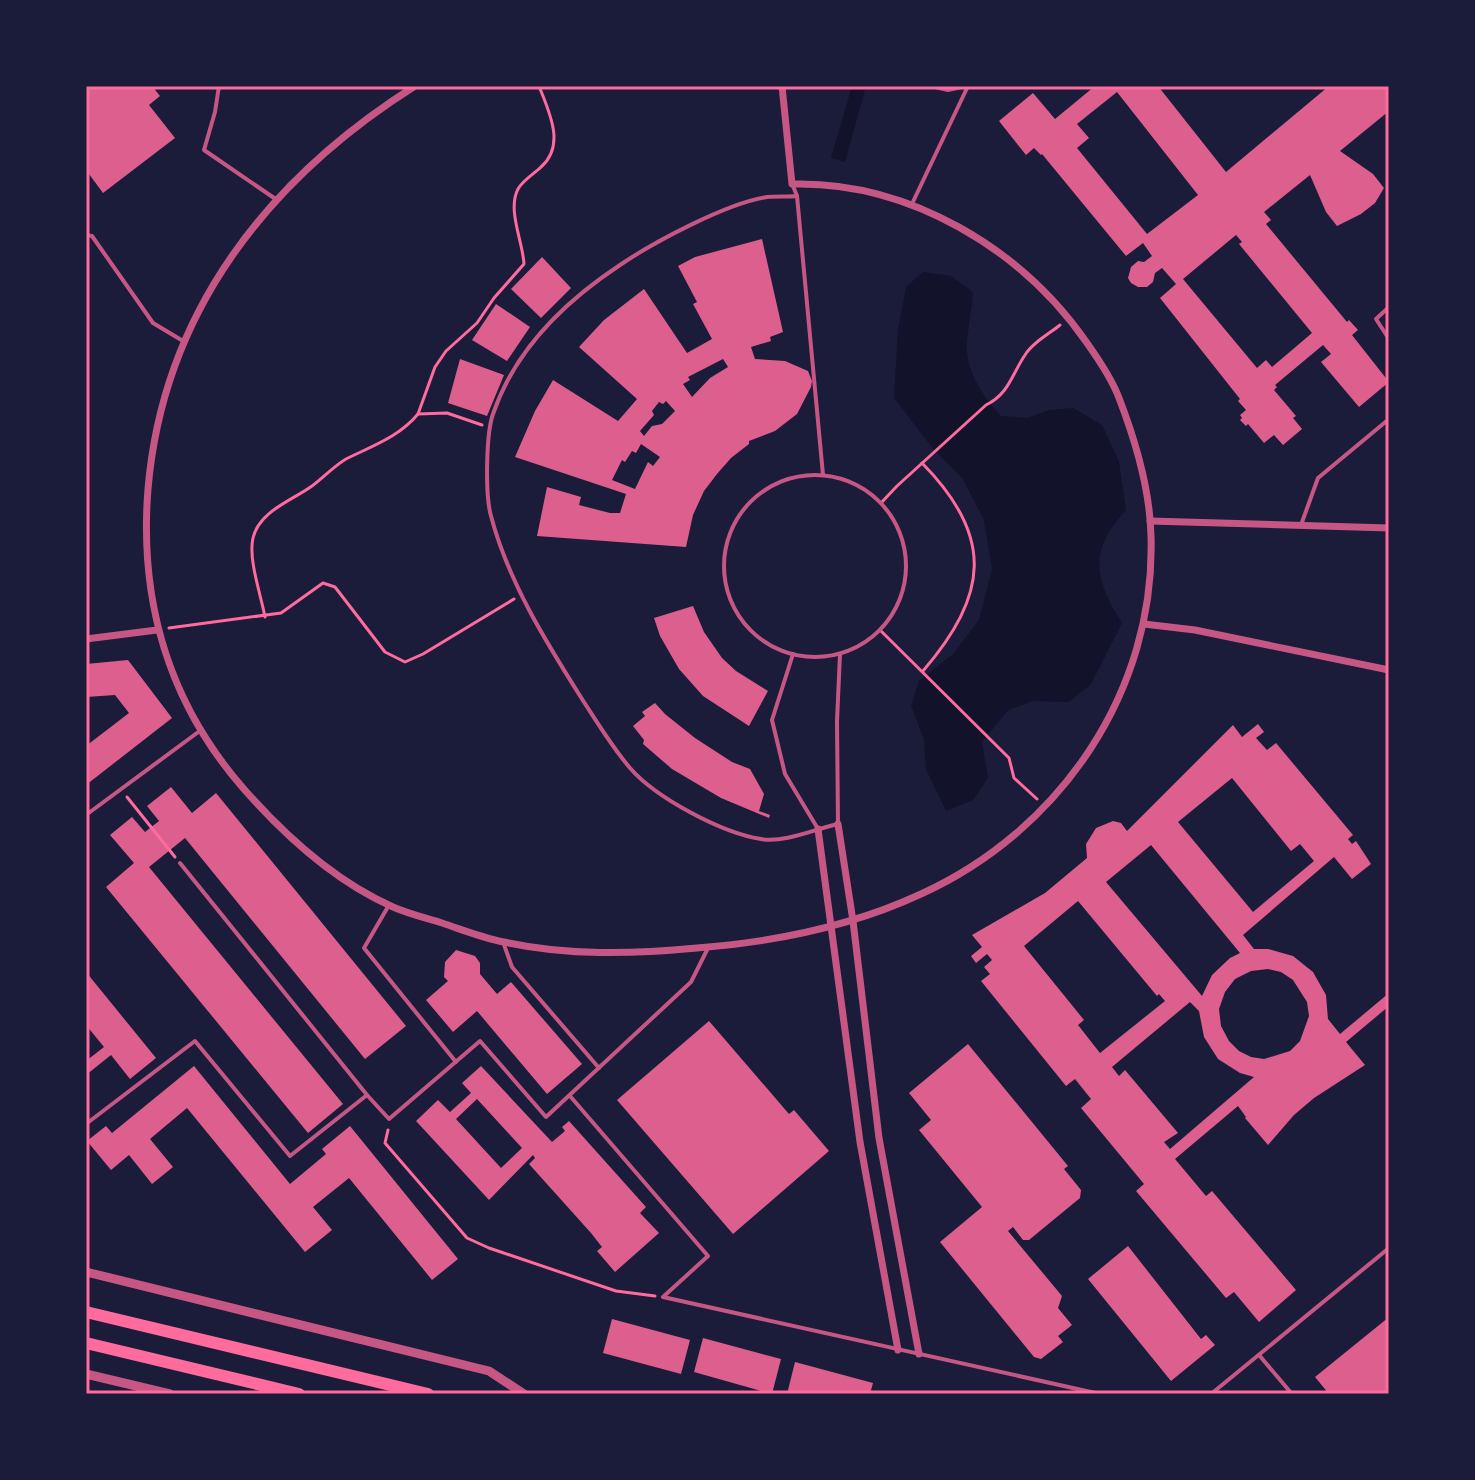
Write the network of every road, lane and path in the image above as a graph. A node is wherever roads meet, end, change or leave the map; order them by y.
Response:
1 (219, 86) edge
2 (415, 86) edge
3 (539, 86) edge
4 (782, 86) edge
5 (931, 86) edge
6 (967, 86) edge
7 (792, 184) junction
8 (797, 196) junction
9 (277, 200) junction
10 (911, 206) junction
11 (86, 235) edge
12 (1389, 307) edge
13 (1069, 318) junction
14 (1389, 339) edge
15 (183, 341) junction
16 (418, 414) junction
17 (1389, 419) edge
18 (491, 429) junction
19 (924, 462) junction
20 (823, 476) junction
21 (881, 503) junction
22 (1150, 521) junction
23 (1300, 528) junction
24 (1389, 528) edge
25 (522, 594) junction
26 (265, 617) junction
27 (1144, 624) junction
28 (157, 630) junction
29 (880, 630) junction
30 (86, 639) edge
31 (793, 654) junction
32 (840, 654) junction
33 (1389, 670) edge
34 (923, 671) junction
35 (201, 730) junction
36 (121, 789) junction
37 (1045, 807) junction
38 (86, 815) edge
39 (838, 824) junction
40 (818, 829) junction
41 (180, 863) joint
42 (389, 905) junction
43 (853, 921) junction
44 (832, 928) junction
45 (503, 942) junction
46 (708, 948) junction
47 (456, 1062) junction
48 (599, 1068) junction
49 (367, 1095) junction
50 (570, 1096) junction
51 (389, 1119) junction
52 (86, 1124) edge
53 (1389, 1248) edge
54 (86, 1272) edge
55 (663, 1297) junction
56 (86, 1312) edge
57 (86, 1343) edge
58 (898, 1350) junction
59 (919, 1354) junction
60 (1259, 1355) junction
61 (86, 1374) edge
62 (170, 1394) edge
63 (299, 1394) edge
64 (428, 1394) edge
65 (524, 1394) edge
66 (1100, 1394) edge
67 (1211, 1394) edge
68 (1292, 1394) edge

1 - 9 lane
2 - 9 street
3 - 16 path
4 - 7 street
5 - 6 lane
6 - 10 lane
7 - 8 lane
7 - 10 street
8 - 18 lane
8 - 20 lane
9 - 15 street
10 - 13 street
11 - 15 lane
12 - 14 lane
13 - 19 path
13 - 22 street
15 - 28 street
16 - 18 path
16 - 26 path
17 - 23 lane
18 - 25 lane
19 - 21 path
19 - 34 path
20 - 21 lane
20 - 31 lane
21 - 29 lane
22 - 23 street
22 - 27 street
23 - 24 street
25 - 26 path
25 - 40 lane
26 - 28 path
27 - 33 street
27 - 37 street
28 - 30 street
28 - 35 street
29 - 32 lane
29 - 34 path
31 - 32 lane
31 - 40 lane
32 - 39 lane
34 - 37 path
35 - 36 lane
35 - 42 street
36 - 38 lane
36 - 41 path
37 - 43 street
39 - 40 lane
39 - 43 street
40 - 44 street
41 - 49 lane
42 - 45 street
42 - 47 lane
43 - 44 street
43 - 59 street
44 - 46 street
44 - 58 street
45 - 46 street
45 - 48 lane
46 - 48 lane
47 - 50 lane
47 - 51 lane
48 - 50 lane
49 - 51 lane
49 - 52 lane
50 - 55 lane
51 - 55 path
53 - 60 lane
54 - 65 street
55 - 58 lane
56 - 64 highway
57 - 63 highway
58 - 59 lane
59 - 66 lane
60 - 67 lane
60 - 68 lane
61 - 62 street

